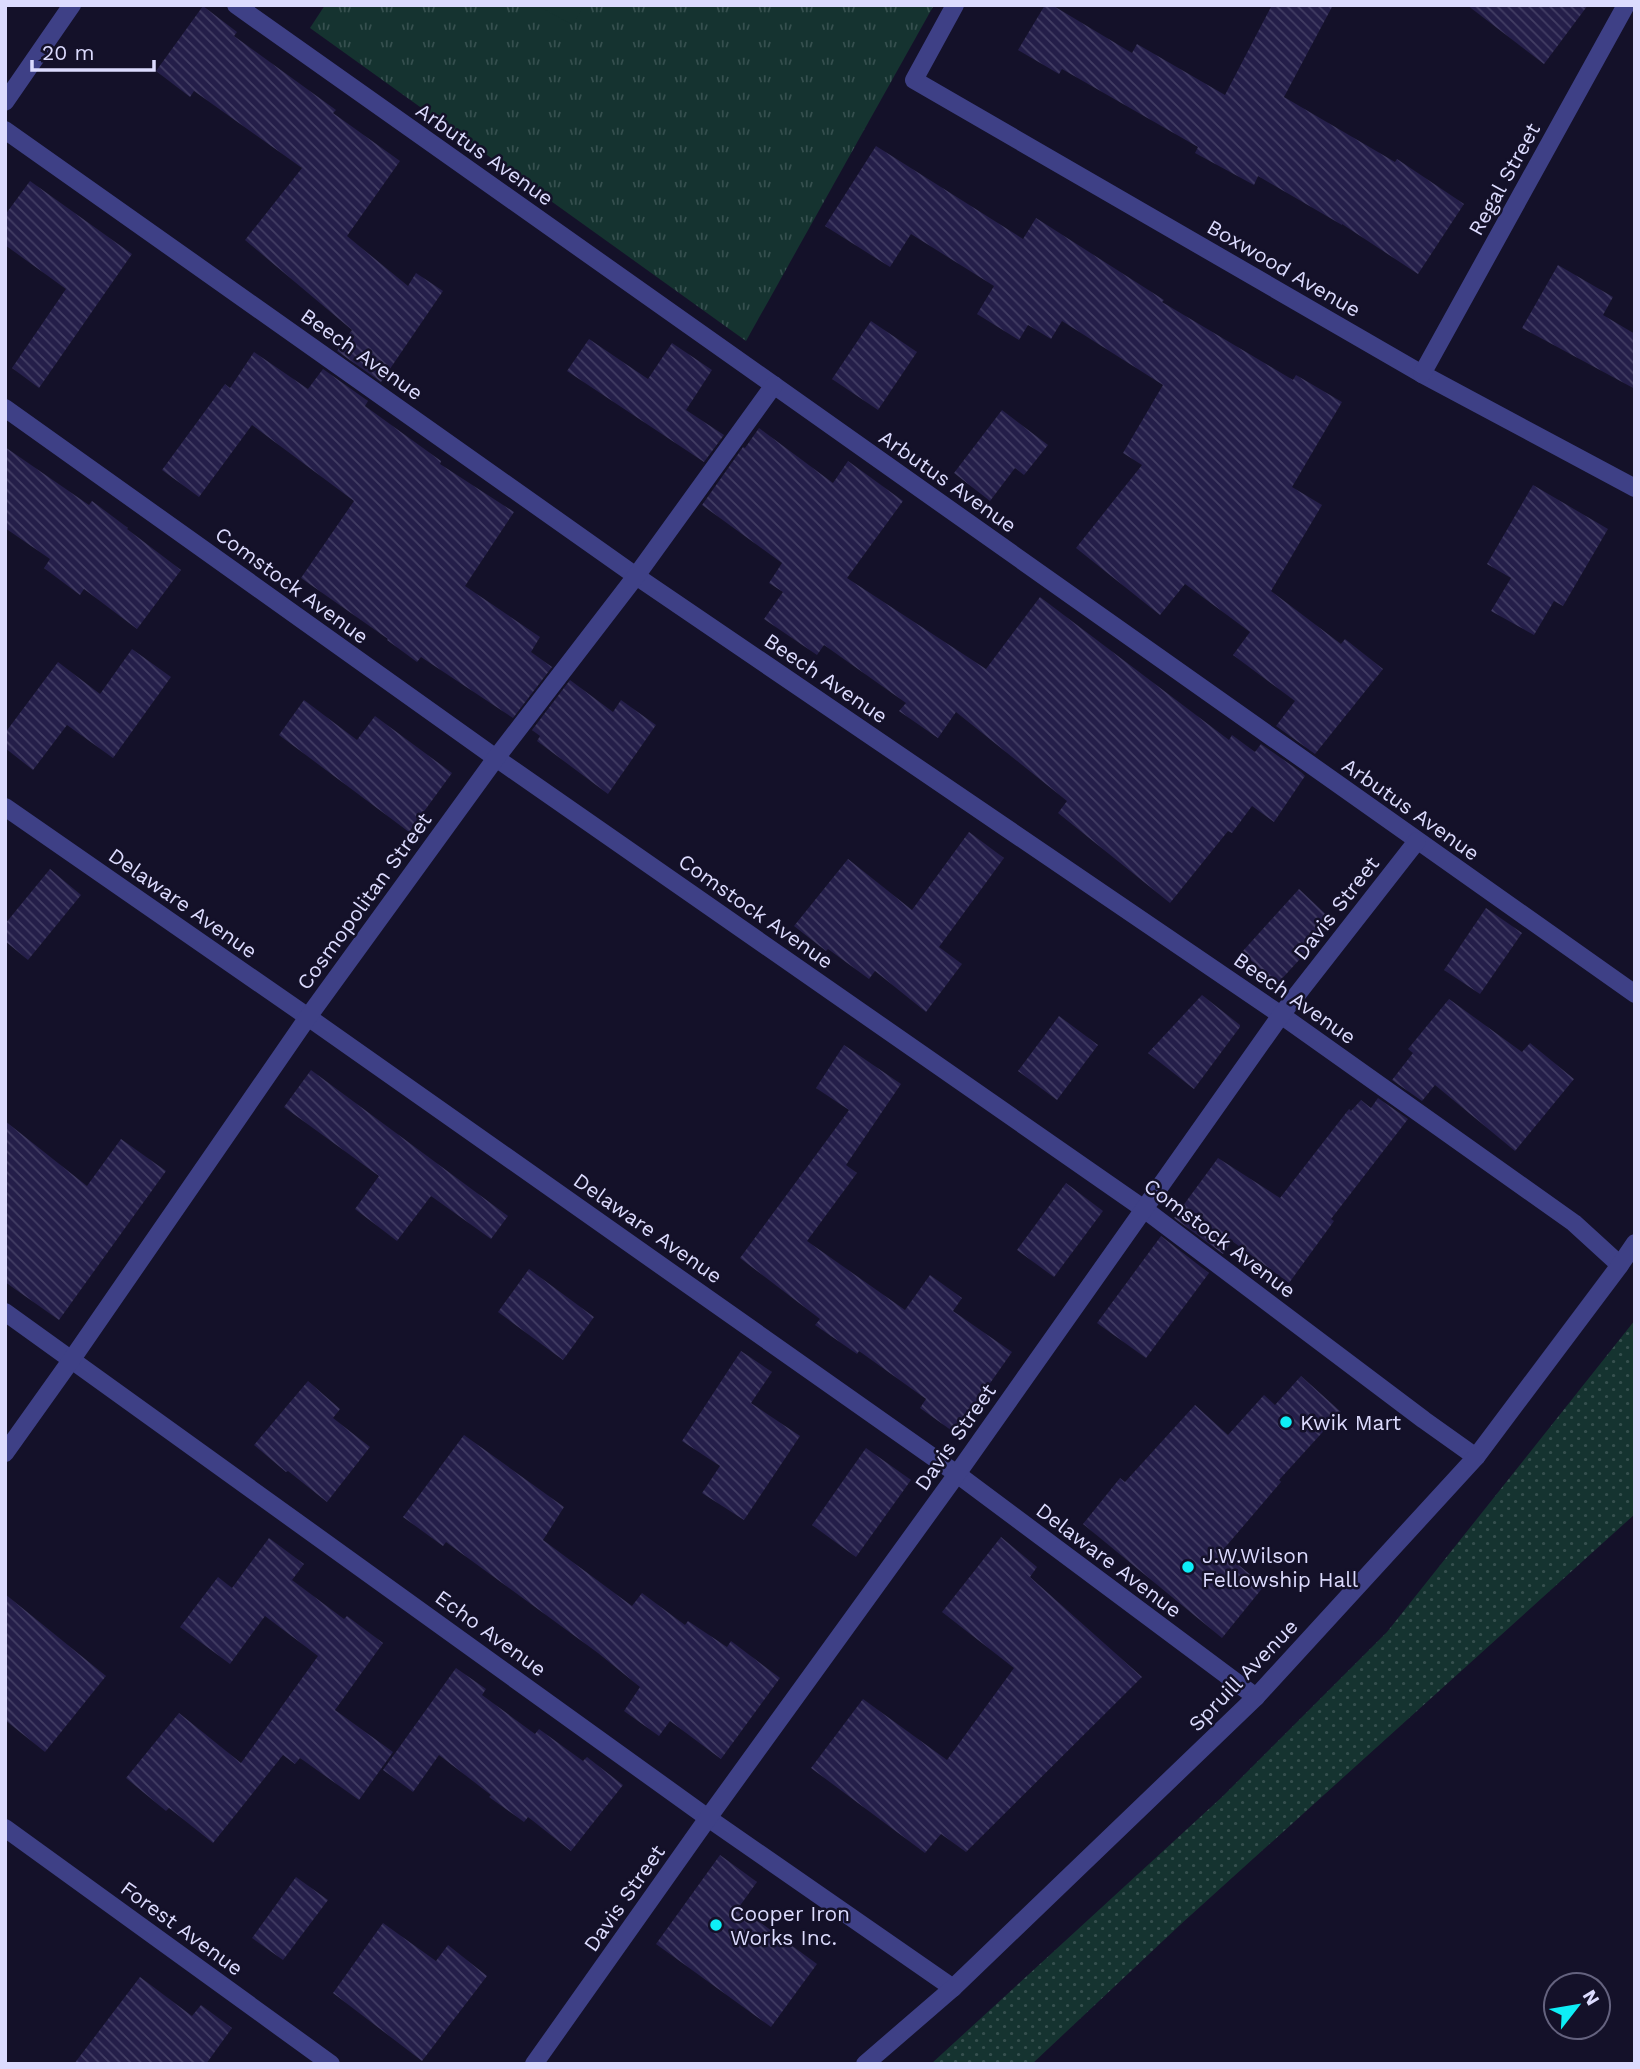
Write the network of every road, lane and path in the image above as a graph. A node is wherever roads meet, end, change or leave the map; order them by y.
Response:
1 (72, 5) edge
2 (236, 5) edge
3 (955, 5) edge
4 (1626, 5) edge
5 (5, 102) edge
6 (5, 130) edge
7 (1422, 374) junction
8 (774, 385) junction
9 (5, 408) edge
10 (1635, 488) edge
11 (636, 576) junction
12 (496, 758) junction
13 (5, 807) edge
14 (1417, 841) junction
15 (1635, 994) edge
16 (1281, 1015) junction
17 (308, 1017) junction
18 (1144, 1209) junction
19 (1635, 1243) edge
20 (1620, 1265) junction
21 (5, 1312) edge
22 (72, 1359) junction
23 (5, 1453) edge
24 (1476, 1457) junction
25 (957, 1474) junction
26 (1256, 1697) junction
27 (708, 1818) junction
28 (5, 1828) edge
29 (953, 1988) junction
30 (331, 2064) edge
31 (534, 2064) edge
32 (865, 2064) edge

1 - 5 street
2 - 8 street, Arbutus Avenue
3 - 7 street, Boxwood Avenue
4 - 7 street, Regal Street
6 - 11 street, Beech Avenue
7 - 10 street, Boxwood Avenue
8 - 11 street, Cosmopolitan Street
8 - 14 street, Arbutus Avenue
9 - 12 street, Comstock Avenue
11 - 12 street, Cosmopolitan Street
11 - 16 street, Beech Avenue
12 - 17 street, Cosmopolitan Street
12 - 18 street, Comstock Avenue
13 - 17 street, Delaware Avenue
14 - 15 street, Arbutus Avenue
14 - 16 street, Davis Street
16 - 18 street, Davis Street
16 - 20 street, Beech Avenue
17 - 22 street, Cosmopolitan Street
17 - 25 street, Delaware Avenue
18 - 24 street, Comstock Avenue
18 - 25 street, Davis Street
19 - 20 street, Spruill Avenue
20 - 24 street, Spruill Avenue
21 - 22 street, Echo Avenue
22 - 23 street, Cosmopolitan Street
22 - 27 street, Echo Avenue
24 - 26 street, Spruill Avenue
25 - 26 street, Delaware Avenue
25 - 27 street, Davis Street
26 - 29 street, Spruill Avenue
27 - 29 street, Echo Avenue
27 - 31 street, Davis Street
28 - 30 street, Forest Avenue
29 - 32 street, Spruill Avenue

